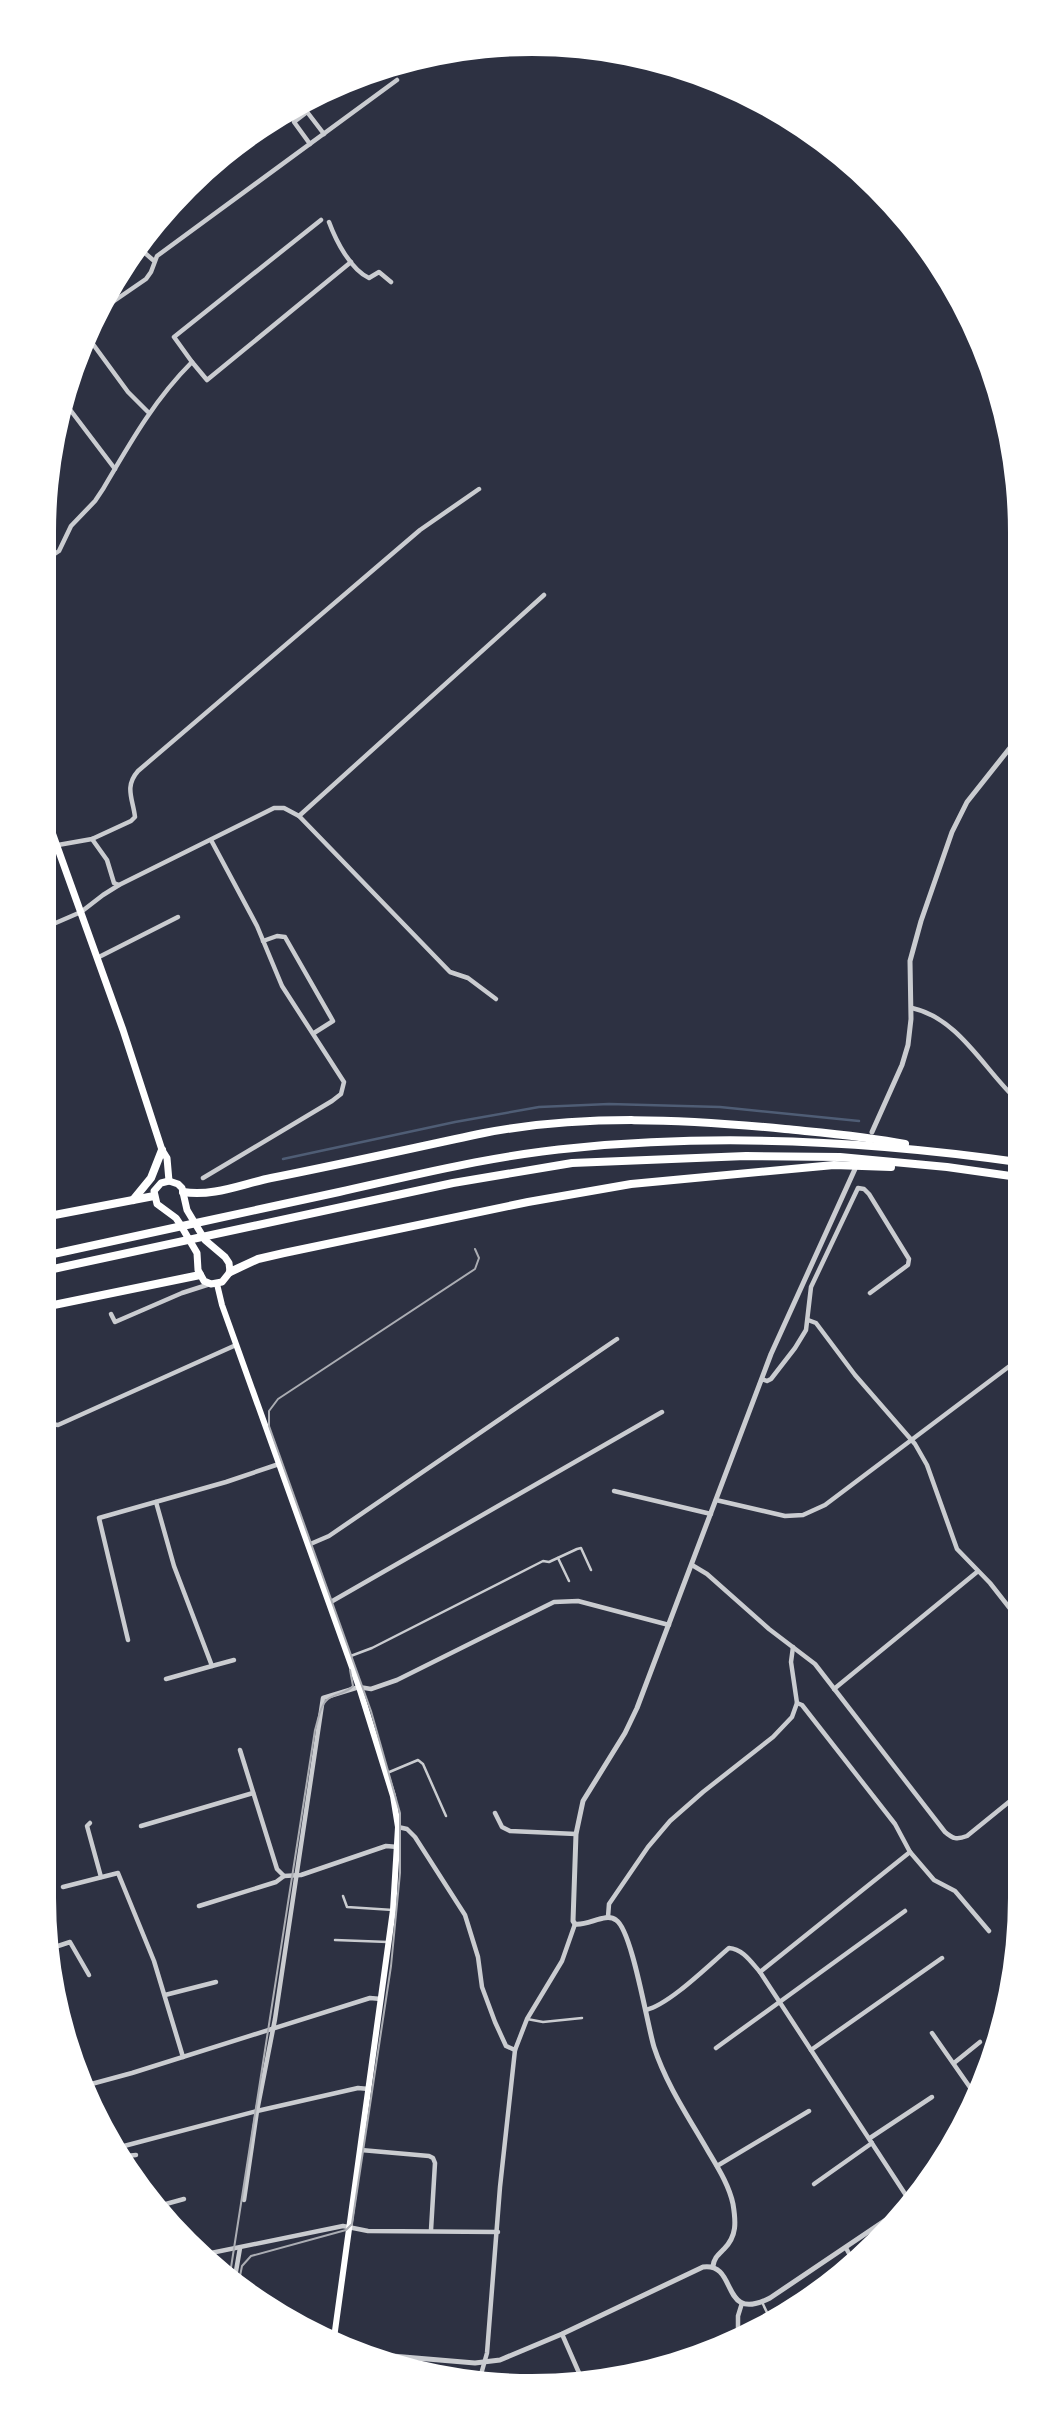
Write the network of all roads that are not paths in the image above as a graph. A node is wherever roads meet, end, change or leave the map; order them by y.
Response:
1 (397, 80) dead end
2 (307, 112) edge
3 (302, 116) edge
4 (324, 134) junction
5 (310, 144) junction
6 (321, 220) dead end
7 (329, 222) dead end
8 (146, 254) edge
9 (154, 261) junction
10 (351, 262) junction
11 (391, 282) dead end
12 (117, 299) edge
13 (94, 346) edge
14 (192, 362) junction
15 (71, 411) edge
16 (148, 412) junction
17 (115, 469) junction
18 (479, 489) dead end
19 (56, 554) edge
20 (544, 595) dead end
21 (1008, 750) edge
22 (299, 816) junction
23 (92, 839) junction
24 (211, 840) junction
25 (57, 846) joint
26 (120, 885) junction
27 (80, 912) junction
28 (178, 917) dead end
29 (56, 923) edge
30 (264, 941) junction
31 (97, 958) junction
32 (496, 999) dead end
33 (912, 1007) junction
34 (314, 1033) junction
35 (1008, 1090) edge
36 (872, 1132) dead end
37 (162, 1150) junction
38 (946, 1153) junction
39 (1008, 1161) edge
40 (947, 1167) junction
41 (855, 1169) dead end
42 (1008, 1176) edge
43 (203, 1178) dead end
44 (169, 1181) junction
45 (183, 1192) junction
46 (154, 1196) junction
47 (133, 1200) junction
48 (56, 1215) edge
49 (56, 1253) edge
50 (56, 1268) edge
51 (230, 1272) junction
52 (200, 1275) junction
53 (214, 1284) junction
54 (870, 1293) dead end
55 (56, 1305) edge
56 (111, 1314) dead end
57 (808, 1320) junction
58 (617, 1339) dead end
59 (236, 1345) junction
60 (1008, 1367) edge
61 (762, 1379) junction
62 (662, 1412) dead end
63 (56, 1426) edge
64 (911, 1440) junction
65 (279, 1464) junction
66 (614, 1491) dead end
67 (716, 1500) junction
68 (156, 1502) junction
69 (711, 1514) junction
70 (308, 1545) junction
71 (558, 1558) junction
72 (692, 1565) junction
73 (591, 1570) dead end
74 (977, 1572) junction
75 (569, 1581) dead end
76 (329, 1603) junction
77 (1008, 1606) edge
78 (670, 1625) junction
79 (128, 1640) dead end
80 (793, 1647) junction
81 (348, 1657) junction
82 (234, 1660) dead end
83 (212, 1666) junction
84 (166, 1679) dead end
85 (359, 1687) junction
86 (834, 1689) junction
87 (797, 1703) junction
88 (240, 1750) dead end
89 (387, 1773) junction
90 (253, 1793) junction
91 (1008, 1803) edge
92 (495, 1813) dead end
93 (446, 1816) dead end
94 (90, 1822) dead end
95 (141, 1826) dead end
96 (398, 1827) junction
97 (576, 1834) junction
98 (398, 1847) junction
99 (910, 1852) junction
100 (284, 1876) junction
101 (101, 1877) junction
102 (296, 1877) junction
103 (63, 1887) dead end
104 (343, 1896) dead end
105 (199, 1906) dead end
106 (393, 1910) junction
107 (905, 1911) dead end
108 (608, 1917) junction
109 (575, 1924) junction
110 (989, 1931) dead end
111 (335, 1940) dead end
112 (389, 1942) junction
113 (59, 1946) edge
114 (942, 1958) dead end
115 (760, 1972) junction
116 (89, 1975) dead end
117 (216, 1982) dead end
118 (164, 1995) junction
119 (381, 1999) junction
120 (780, 2003) junction
121 (646, 2010) junction
122 (582, 2018) dead end
123 (527, 2019) junction
124 (272, 2029) junction
125 (932, 2033) dead end
126 (980, 2042) dead end
127 (716, 2048) dead end
128 (515, 2050) junction
129 (811, 2050) junction
130 (183, 2057) junction
131 (954, 2063) junction
132 (93, 2083) edge
133 (969, 2086) edge
134 (369, 2089) junction
135 (932, 2097) dead end
136 (257, 2111) junction
137 (809, 2111) dead end
138 (871, 2141) junction
139 (126, 2146) edge
140 (361, 2150) junction
141 (136, 2155) dead end
142 (132, 2156) edge
143 (717, 2166) junction
144 (814, 2184) dead end
145 (905, 2194) edge
146 (184, 2199) dead end
147 (244, 2200) dead end
148 (167, 2204) edge
149 (349, 2228) junction
150 (431, 2230) junction
151 (498, 2232) junction
152 (870, 2234) edge
153 (240, 2248) junction
154 (846, 2248) junction
155 (213, 2252) edge
156 (849, 2253) edge
157 (713, 2266) junction
158 (235, 2270) edge
159 (762, 2302) junction
160 (742, 2303) junction
161 (767, 2312) edge
162 (738, 2327) edge
163 (335, 2331) edge
164 (562, 2334) junction
165 (409, 2358) edge
166 (485, 2363) junction
167 (482, 2371) edge
168 (578, 2372) edge

1 - 4 street
2 - 4 street
3 - 5 street
4 - 5 street
5 - 9 street
6 - 14 street
7 - 10 street
8 - 9 street
9 - 12 street
10 - 11 street
10 - 14 street
13 - 16 street
14 - 16 street
15 - 17 street
16 - 17 street
17 - 19 street
18 - 23 street
20 - 22 street
21 - 33 street
22 - 24 street
22 - 32 street
23 - 25 street
23 - 26 street
24 - 26 street
24 - 30 street
25 - 27 main road
26 - 27 street
27 - 29 street
27 - 31 main road
28 - 31 street
30 - 34 street
30 - 34 street
31 - 37 main road
33 - 35 street
33 - 36 street
34 - 43 street
37 - 44 main road
37 - 47 highway
38 - 39 highway
38 - 45 highway
38 - 49 highway
40 - 42 highway
40 - 50 highway
40 - 51 highway
41 - 61 street
44 - 45 main road
44 - 46 main road
45 - 51 main road
46 - 47 highway
46 - 52 main road
47 - 48 highway
51 - 53 main road
52 - 53 main road
52 - 55 highway
53 - 56 street
53 - 59 main road
54 - 57 street
57 - 61 street
57 - 64 street
58 - 70 street
59 - 63 street
59 - 65 main road
60 - 64 street
61 - 67 street
62 - 76 street
64 - 67 street
64 - 74 street
65 - 68 street
65 - 70 main road
66 - 69 street
67 - 69 street
68 - 79 street
68 - 83 street
69 - 72 street
70 - 76 main road
71 - 73 lane
71 - 75 lane
71 - 81 lane
72 - 78 street
72 - 80 street
74 - 77 street
74 - 86 street
76 - 81 main road
78 - 85 street
78 - 97 street
80 - 86 street
80 - 87 street
81 - 85 main road
82 - 83 street
83 - 84 street
85 - 89 main road
85 - 102 street
86 - 91 street
87 - 99 street
87 - 108 street
88 - 90 street
89 - 93 lane
89 - 96 main road
90 - 95 street
90 - 100 street
92 - 97 street
94 - 101 street
96 - 98 main road
96 - 128 street
97 - 109 street
98 - 102 street
98 - 106 main road
99 - 110 street
99 - 115 street
100 - 102 street
100 - 105 street
101 - 103 street
101 - 118 street
102 - 124 street
104 - 106 lane
106 - 112 main road
107 - 120 street
108 - 109 street
108 - 121 street
109 - 123 street
111 - 112 lane
112 - 119 main road
113 - 116 street
114 - 129 street
115 - 120 street
115 - 121 street
117 - 118 street
118 - 130 street
119 - 124 street
119 - 134 main road
120 - 127 street
120 - 129 street
121 - 143 street
122 - 123 lane
123 - 128 street
124 - 130 street
124 - 136 street
125 - 131 street
126 - 131 street
128 - 151 street
129 - 138 street
130 - 132 street
131 - 133 street
134 - 136 street
134 - 140 main road
135 - 138 street
136 - 139 street
136 - 147 street
137 - 143 street
138 - 144 street
138 - 145 street
140 - 149 main road
140 - 150 street
141 - 142 street
143 - 157 street
146 - 148 street
149 - 150 street
149 - 153 street
149 - 163 main road
150 - 151 street
151 - 166 street
152 - 154 street
153 - 155 street
153 - 158 street
154 - 156 street
154 - 159 street
157 - 160 street
157 - 164 street
159 - 160 street
159 - 161 lane
160 - 162 street
164 - 166 street
164 - 168 street
165 - 166 street
166 - 167 street

